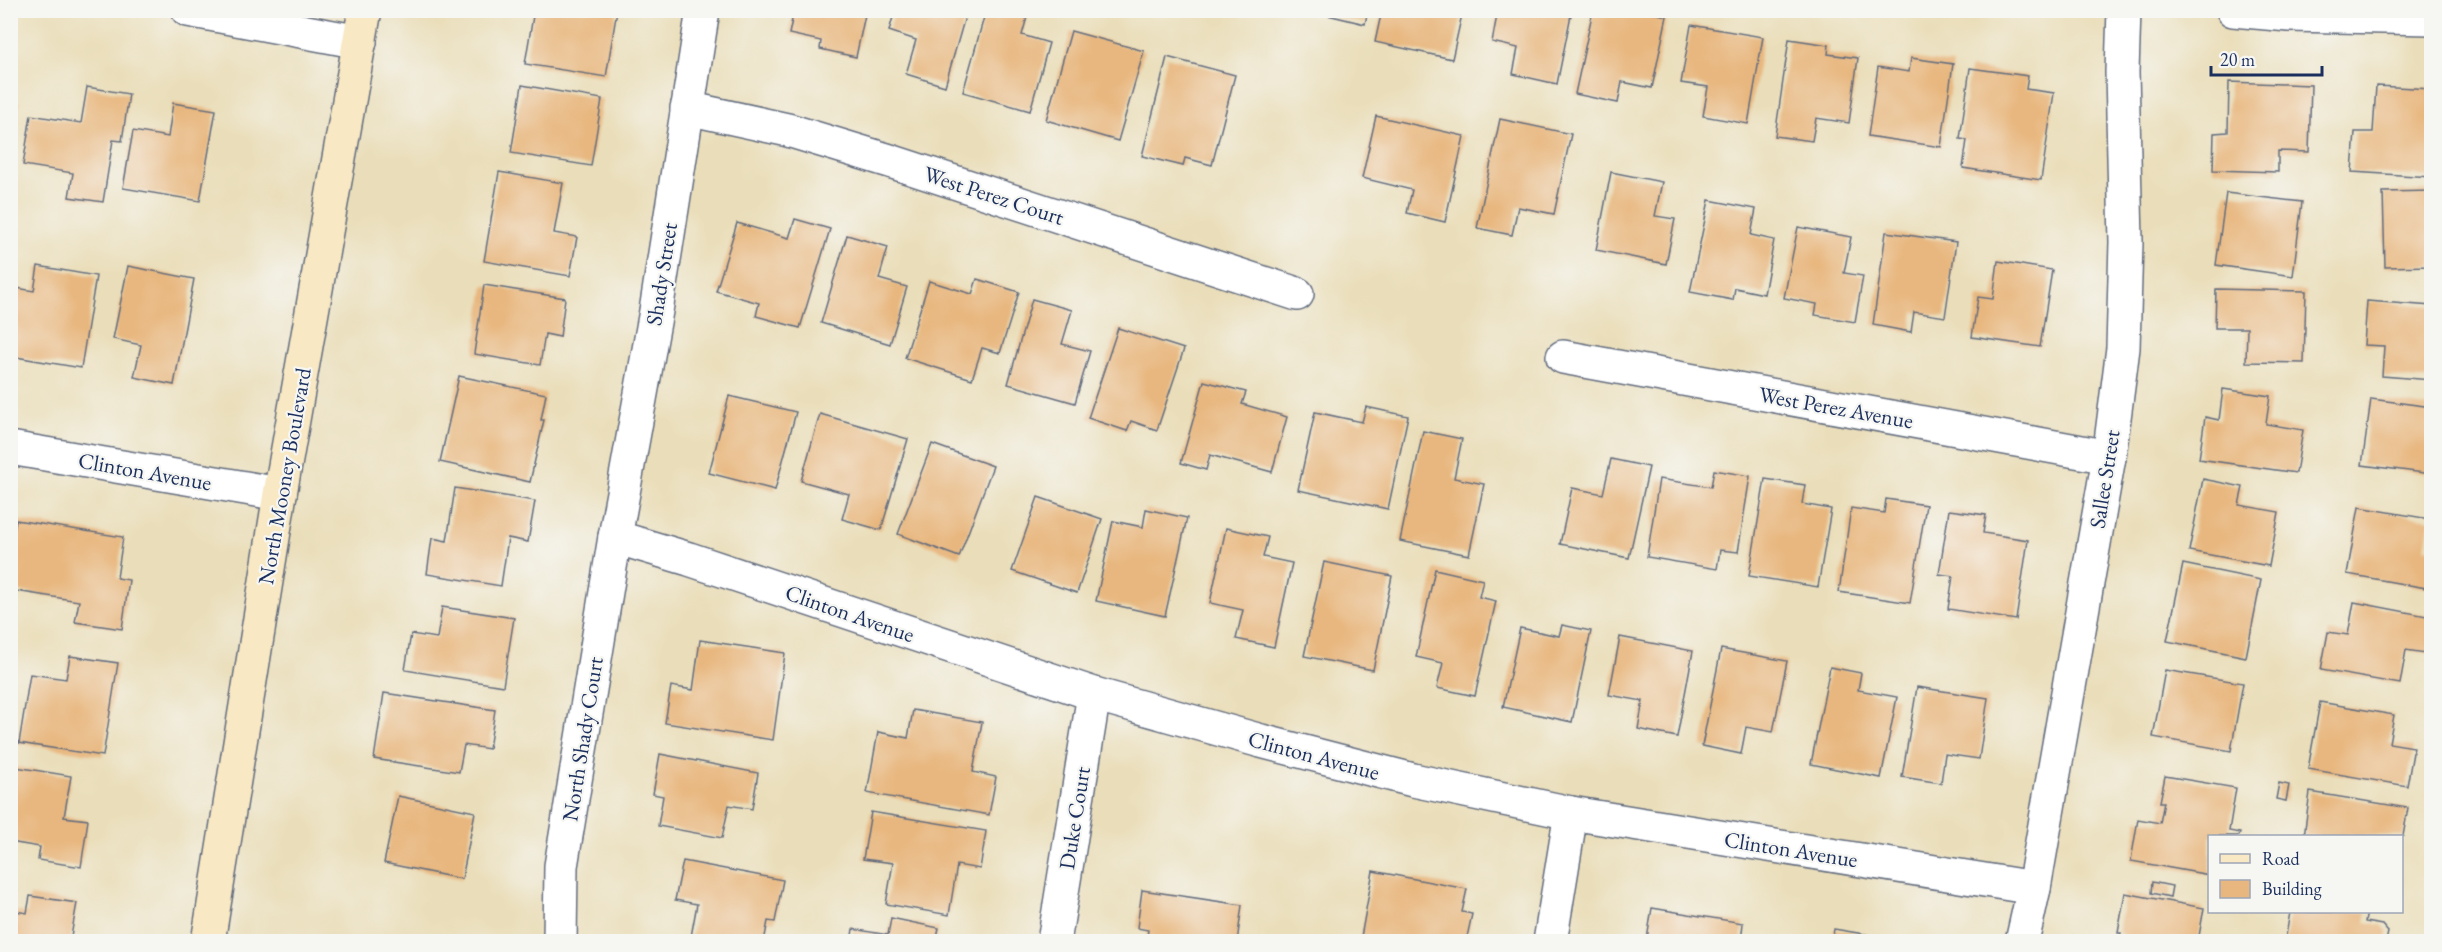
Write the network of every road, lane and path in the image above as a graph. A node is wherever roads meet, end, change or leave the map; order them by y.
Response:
1 (188, 10) edge
2 (703, 10) edge
3 (2124, 10) edge
4 (2233, 10) edge
5 (2432, 18) edge
6 (362, 26) edge
7 (687, 108) junction
8 (1297, 294) dead end
9 (1563, 357) dead end
10 (10, 448) edge
11 (2109, 457) junction
12 (280, 494) junction
13 (615, 537) junction
14 (1094, 694) junction
15 (1571, 813) junction
16 (2034, 888) junction
17 (208, 942) edge
18 (560, 942) edge
19 (1054, 942) edge
20 (1550, 942) edge
21 (2022, 942) edge

1 - 6 street
2 - 7 street, Shady Street
3 - 11 street, Sallee Street
4 - 5 street
6 - 12 street, North Mooney Boulevard
7 - 8 street, West Perez Court
7 - 13 street, Shady Street
9 - 11 street, West Perez Avenue
10 - 12 street, Clinton Avenue
11 - 16 street, Sallee Street
12 - 17 street, North Mooney Boulevard
13 - 14 street, Clinton Avenue
13 - 18 street, North Shady Court
14 - 15 street, Clinton Avenue
14 - 19 street, Duke Court
15 - 16 street, Clinton Avenue
15 - 20 street
16 - 21 street, Sallee Street

